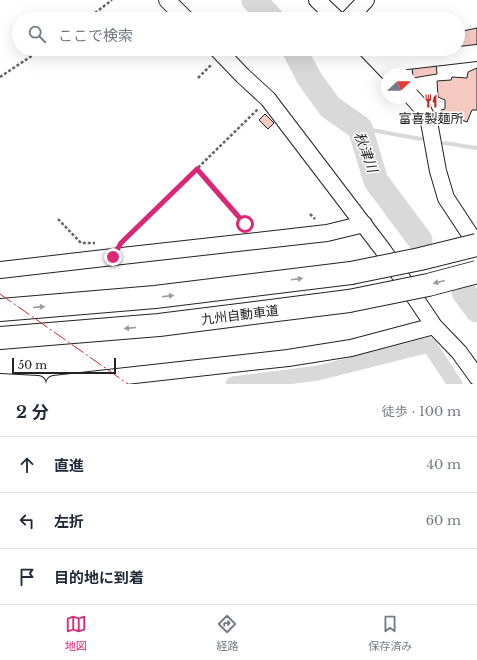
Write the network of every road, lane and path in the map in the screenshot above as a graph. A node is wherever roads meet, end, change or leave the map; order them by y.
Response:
1 (112, 0) edge
2 (167, 0) edge
3 (317, 0) edge
4 (366, 0) edge
5 (96, 12) edge
6 (179, 12) edge
7 (330, 12) edge
8 (355, 12) edge
9 (477, 53) edge
10 (465, 55) edge
11 (32, 56) edge
12 (216, 56) edge
13 (225, 56) edge
14 (373, 56) edge
15 (460, 56) edge
16 (384, 68) edge
17 (391, 68) edge
18 (0, 77) edge
19 (198, 78) dead end
20 (268, 99) junction
21 (417, 103) edge
22 (197, 169) junction
23 (58, 218) dead end
24 (245, 224) dead end
25 (364, 224) junction
26 (101, 243) dead end
27 (477, 245) edge
28 (113, 257) junction
29 (0, 270) edge
30 (477, 272) edge
31 (0, 310) edge
32 (434, 326) junction
33 (0, 338) edge
34 (477, 376) edge
35 (0, 382) edge
36 (38, 384) edge
37 (54, 384) edge

1 - 5 path
2 - 6 street
3 - 7 street
4 - 8 street
9 - 10 street
11 - 18 path
12 - 19 path
13 - 20 street
14 - 16 street
15 - 17 street
20 - 22 path
20 - 25 street
21 - 27 street
22 - 24 path
22 - 28 path
23 - 26 path
25 - 28 street
25 - 32 street
31 -> 27 highway, bridge
28 - 29 street
30 -> 33 highway, 九州自動車道, bridge
32 - 34 street
32 - 37 street
35 - 36 street

